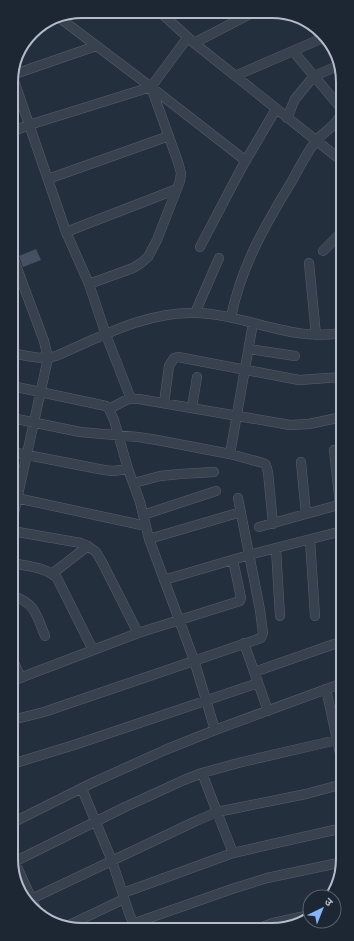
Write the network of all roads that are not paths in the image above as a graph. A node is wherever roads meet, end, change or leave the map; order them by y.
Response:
1 (167, 18) edge
2 (240, 18) edge
3 (63, 21) edge
4 (319, 39) edge
5 (191, 40) junction
6 (96, 46) junction
7 (293, 50) junction
8 (335, 67) edge
9 (19, 73) edge
10 (235, 76) junction
11 (314, 76) junction
12 (151, 87) junction
13 (18, 93) edge
14 (336, 102) edge
15 (276, 109) junction
16 (287, 118) junction
17 (336, 122) edge
18 (29, 125) junction
19 (18, 129) edge
20 (169, 136) junction
21 (316, 141) junction
22 (336, 156) edge
23 (246, 161) junction
24 (48, 179) junction
25 (177, 189) junction
26 (66, 232) junction
27 (336, 238) edge
28 (200, 247) dead end
29 (322, 251) dead end
30 (219, 258) dead end
31 (309, 263) dead end
32 (18, 282) edge
33 (89, 284) junction
34 (195, 313) junction
35 (230, 318) junction
36 (253, 323) junction
37 (336, 333) edge
38 (106, 335) junction
39 (316, 335) junction
40 (249, 349) junction
41 (18, 354) edge
42 (295, 356) dead end
43 (48, 358) junction
44 (245, 370) junction
45 (197, 377) dead end
46 (336, 378) edge
47 (18, 387) edge
48 (40, 392) junction
49 (131, 399) junction
50 (164, 403) junction
51 (192, 407) junction
52 (109, 409) junction
53 (237, 416) junction
54 (18, 419) edge
55 (336, 419) edge
56 (33, 423) junction
57 (118, 435) junction
58 (334, 450) dead end
59 (18, 453) edge
60 (230, 454) junction
61 (27, 455) junction
62 (300, 462) dead end
63 (336, 465) edge
64 (128, 469) junction
65 (214, 472) dead end
66 (134, 483) junction
67 (18, 487) edge
68 (216, 491) dead end
69 (238, 498) dead end
70 (18, 499) edge
71 (336, 505) edge
72 (241, 512) junction
73 (143, 514) junction
74 (306, 514) junction
75 (273, 524) junction
76 (146, 526) junction
77 (259, 527) dead end
78 (18, 532) edge
79 (336, 533) edge
80 (149, 539) junction
81 (310, 540) junction
82 (88, 546) junction
83 (276, 549) junction
84 (249, 555) junction
85 (233, 560) junction
86 (18, 564) edge
87 (53, 573) junction
88 (164, 580) junction
89 (18, 598) edge
90 (280, 616) dead end
91 (315, 616) dead end
92 (179, 619) junction
93 (138, 633) junction
94 (45, 636) dead end
95 (244, 643) junction
96 (336, 644) edge
97 (93, 650) junction
98 (194, 660) junction
99 (18, 671) edge
100 (254, 672) junction
101 (21, 678) junction
102 (18, 679) edge
103 (258, 683) junction
104 (336, 685) edge
105 (326, 689) junction
106 (206, 700) junction
107 (268, 711) junction
108 (336, 715) edge
109 (18, 718) edge
110 (215, 730) junction
111 (336, 740) edge
112 (18, 762) edge
113 (202, 773) junction
114 (336, 786) edge
115 (82, 789) junction
116 (217, 812) junction
117 (18, 819) edge
118 (96, 822) junction
119 (336, 831) edge
120 (233, 853) junction
121 (18, 859) edge
122 (112, 861) junction
123 (336, 863) edge
124 (123, 896) junction
125 (32, 899) edge
126 (297, 918) edge
127 (76, 923) edge
128 (133, 923) edge
129 (138, 923) edge
130 (274, 923) edge

1 - 5 street
2 - 5 street
3 - 6 street
4 - 7 street
5 - 10 street
5 - 12 street
6 - 9 street
6 - 12 street
7 - 10 street
7 - 11 street
8 - 11 street
10 - 15 street
11 - 14 street
11 - 16 street
12 - 18 street
12 - 20 street
12 - 23 street
13 - 18 street
15 - 16 street
15 - 23 street
16 - 21 street
17 - 21 street
18 - 19 street
18 - 24 street
20 - 24 street
20 - 25 street
21 - 22 street
21 - 35 street
23 - 28 street
24 - 26 street
25 - 26 street
25 - 33 street
26 - 33 street
27 - 29 street
30 - 34 street
31 - 39 street
32 - 43 street
33 - 38 street
34 - 35 street
34 - 38 street
35 - 36 street
36 - 39 street
36 - 40 street
37 - 39 street
38 - 43 street
38 - 49 street
40 - 42 street
40 - 44 street
41 - 43 street
43 - 48 street
44 - 46 street
44 - 50 street
44 - 53 street
45 - 51 street
47 - 48 street
48 - 52 street
48 - 56 street
49 - 50 street
49 - 52 street
50 - 51 street
51 - 53 street
52 - 57 street
53 - 55 street
53 - 60 street
54 - 56 street
56 - 57 street
56 - 61 street
57 - 60 street
57 - 64 street
58 - 63 street
59 - 61 street
60 - 75 street
61 - 64 street
61 - 67 street
62 - 74 street
64 - 66 street
65 - 66 street
66 - 73 street
68 - 73 street
69 - 72 street
70 - 76 street
71 - 74 street
72 - 80 street
72 - 84 street
73 - 76 street
74 - 75 street
75 - 77 street
76 - 80 street
78 - 82 street
79 - 81 street
80 - 88 street
81 - 83 street
81 - 91 street
82 - 87 street
82 - 93 street
83 - 84 street
83 - 90 street
84 - 85 street
84 - 95 street
85 - 88 street
85 - 92 street
86 - 87 street
87 - 97 street
88 - 92 street
89 - 94 street
92 - 93 street
92 - 98 street
93 - 97 street
95 - 98 street
95 - 100 street
96 - 100 street
97 - 101 street
98 - 106 street
98 - 109 street
99 - 101 street
100 - 103 street
101 - 102 street
103 - 106 street
103 - 107 street
104 - 105 street
105 - 107 street
105 - 108 street
106 - 110 street
106 - 112 street
107 - 110 street
110 - 115 street
111 - 113 street
113 - 116 street
113 - 118 street
114 - 116 street
115 - 117 street
115 - 118 street
116 - 120 street
116 - 122 street
118 - 121 street
118 - 122 street
119 - 120 street
120 - 124 street
122 - 124 street
122 - 125 street
123 - 129 street
124 - 127 street
124 - 128 street
126 - 130 street

